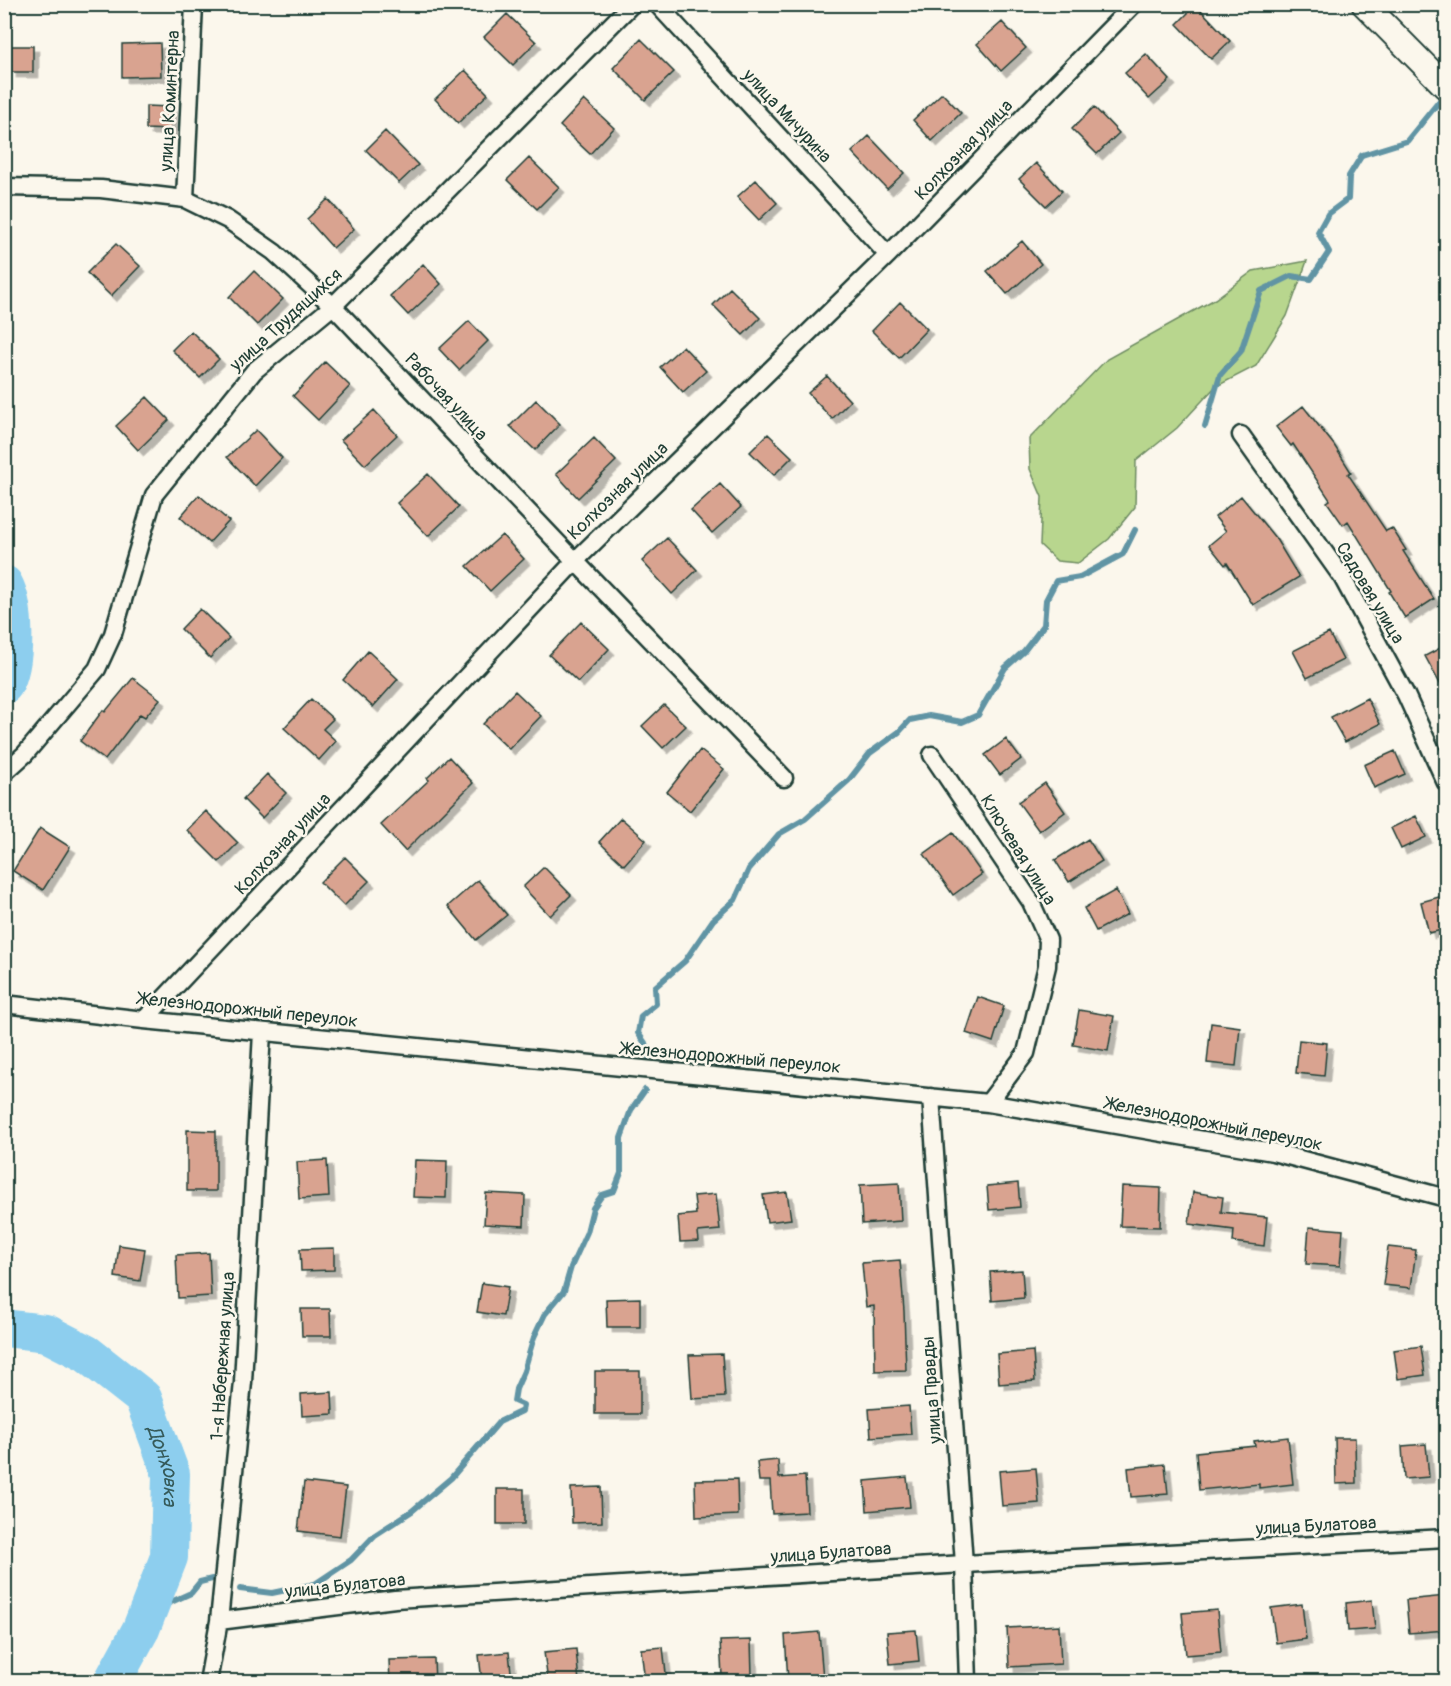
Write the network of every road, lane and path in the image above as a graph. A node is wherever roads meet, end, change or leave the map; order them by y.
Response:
1 (194, 4) edge
2 (632, 4) edge
3 (657, 4) edge
4 (1134, 4) edge
5 (1364, 4) edge
6 (1446, 87) edge
7 (4, 187) edge
8 (185, 200) junction
9 (888, 255) junction
10 (333, 306) junction
11 (1241, 435) dead end
12 (575, 561) junction
13 (932, 755) dead end
14 (4, 773) edge
15 (784, 778) dead end
16 (1446, 783) edge
17 (4, 1004) edge
18 (144, 1020) junction
19 (262, 1032) junction
20 (931, 1097) junction
21 (988, 1102) junction
22 (1446, 1198) edge
23 (1446, 1538) edge
24 (964, 1564) junction
25 (219, 1621) junction
26 (208, 1682) edge
27 (968, 1682) edge

1 - 8 street, улица Коминтерна
2 - 10 street, улица Трудящихся
3 - 9 street, улица Мичурина
4 - 9 street, Колхозная улица
5 - 6 street
7 - 8 street, Рабочая улица
8 - 10 street, Рабочая улица
9 - 12 street, Колхозная улица
10 - 12 street, Рабочая улица
10 - 14 street, улица Трудящихся
11 - 16 street, Садовая улица
12 - 15 street, Рабочая улица
12 - 18 street, Колхозная улица
13 - 21 street, Ключевая улица
17 - 18 street, Железнодорожный переулок
18 - 19 street, Железнодорожный переулок
19 - 20 street, Железнодорожный переулок
19 - 25 street, 1-я Набережная улица
20 - 21 street, Железнодорожный переулок
20 - 24 street, улица Правды
21 - 22 street, Железнодорожный переулок
23 - 24 street, улица Булатова
24 - 25 street, улица Булатова
24 - 27 street, улица Правды
25 - 26 street, 1-я Набережная улица

